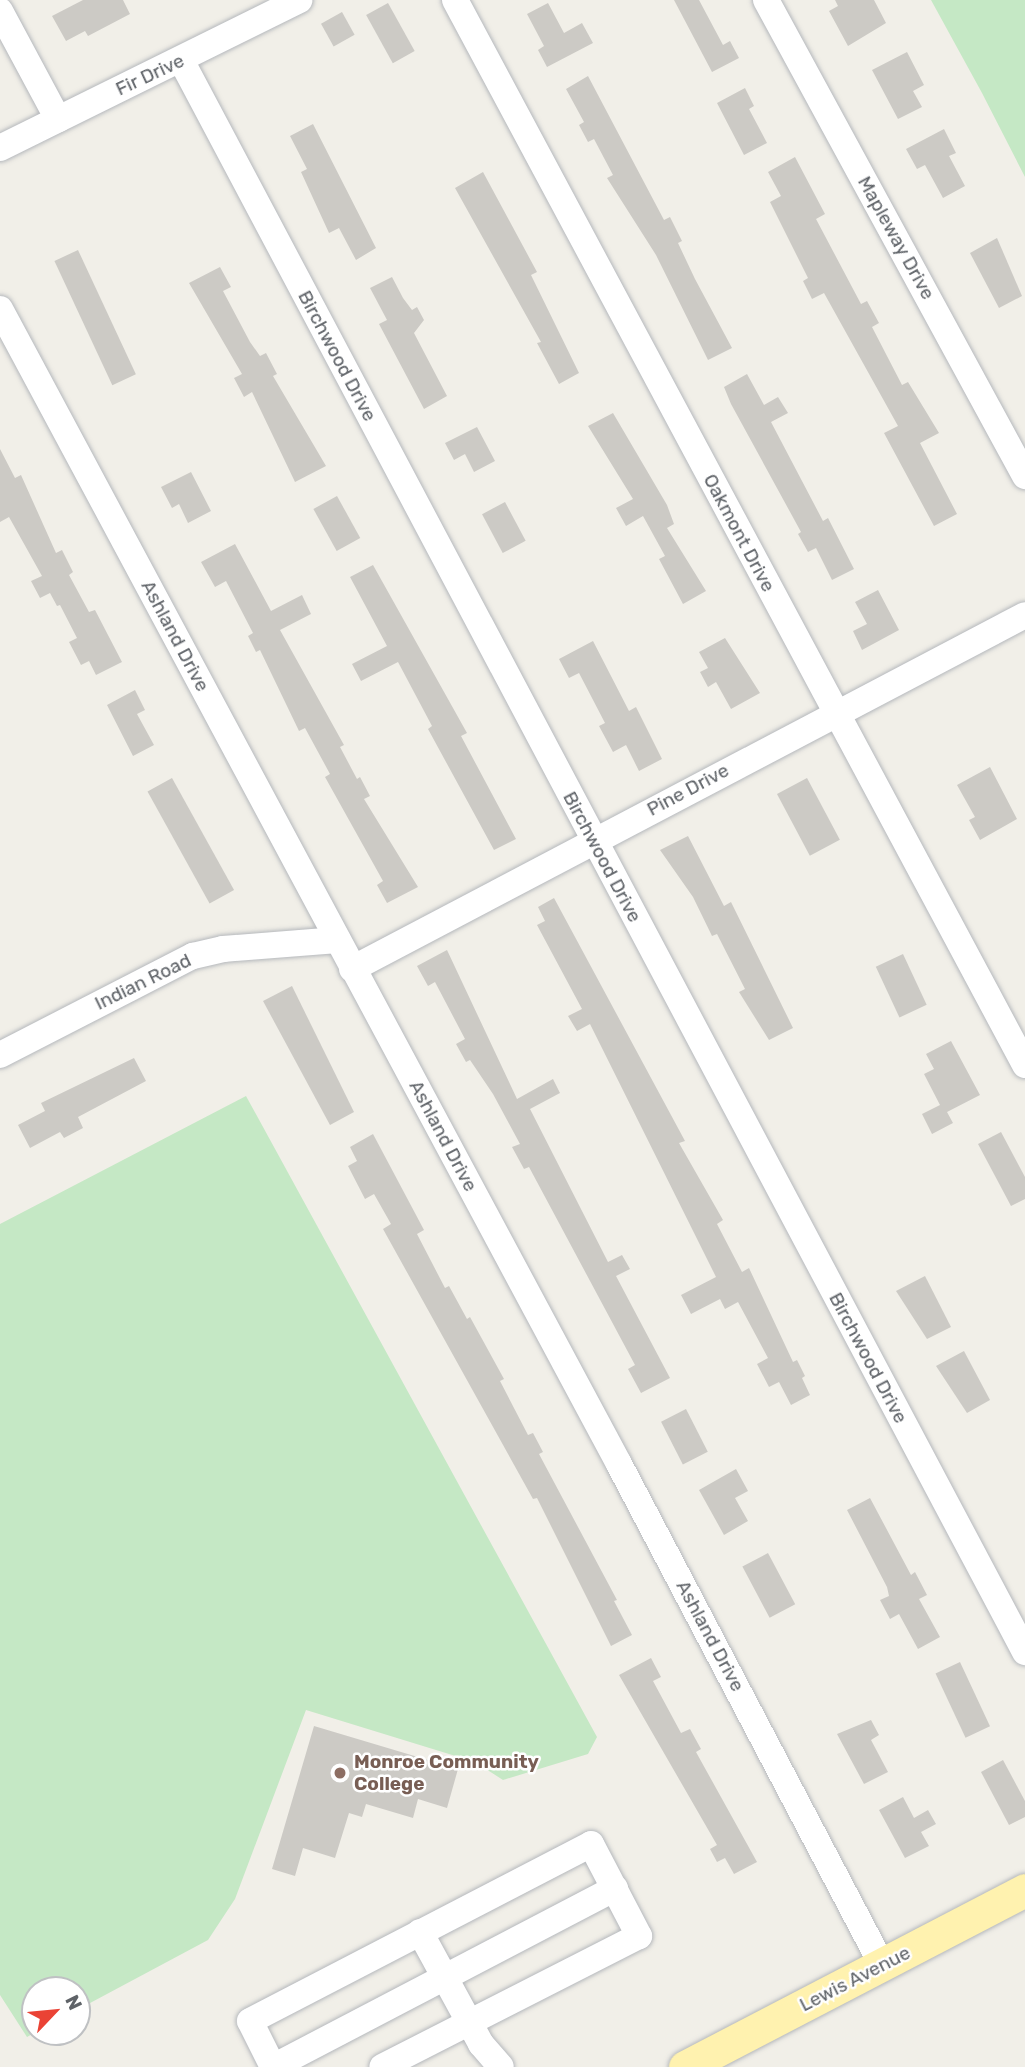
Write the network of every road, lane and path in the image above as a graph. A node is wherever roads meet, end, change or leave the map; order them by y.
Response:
1 (299, 0) edge
2 (455, 0) edge
3 (766, 0) edge
4 (0, 11) edge
5 (181, 60) junction
6 (58, 119) junction
7 (0, 149) edge
8 (0, 309) edge
9 (1025, 476) edge
10 (1025, 615) edge
11 (835, 713) junction
12 (593, 842) junction
13 (338, 940) junction
14 (352, 969) junction
15 (0, 1055) edge
16 (1025, 1065) edge
17 (1025, 1653) edge
18 (615, 1888) junction
19 (1025, 1890) edge
20 (420, 1932) junction
21 (882, 1965) junction
22 (444, 1976) junction
23 (478, 2044) edge
24 (273, 2067) edge
25 (382, 2067) edge
26 (501, 2067) edge
27 (685, 2067) edge

1 - 5 street, Fir Drive
2 - 11 street, Oakmont Drive
3 - 9 street, Mapleway Drive
4 - 6 street
5 - 6 street, Fir Drive
5 - 12 street, Birchwood Drive
6 - 7 street, Fir Drive
8 - 13 street, Ashland Drive
10 - 11 street, Pine Drive
11 - 12 street, Pine Drive
11 - 16 street, Oakmont Drive
12 - 14 street, Pine Drive
12 - 17 street, Birchwood Drive
13 - 14 street, Ashland Drive
13 - 15 street, Indian Road
14 - 21 street, Ashland Drive
18 - 20 street
18 - 22 street
18 - 23 street
19 - 21 main road, Lewis Avenue
20 - 22 street
20 - 24 street
21 - 27 main road, Lewis Avenue
22 - 23 street
22 - 24 street
23 - 25 street
23 - 26 street

